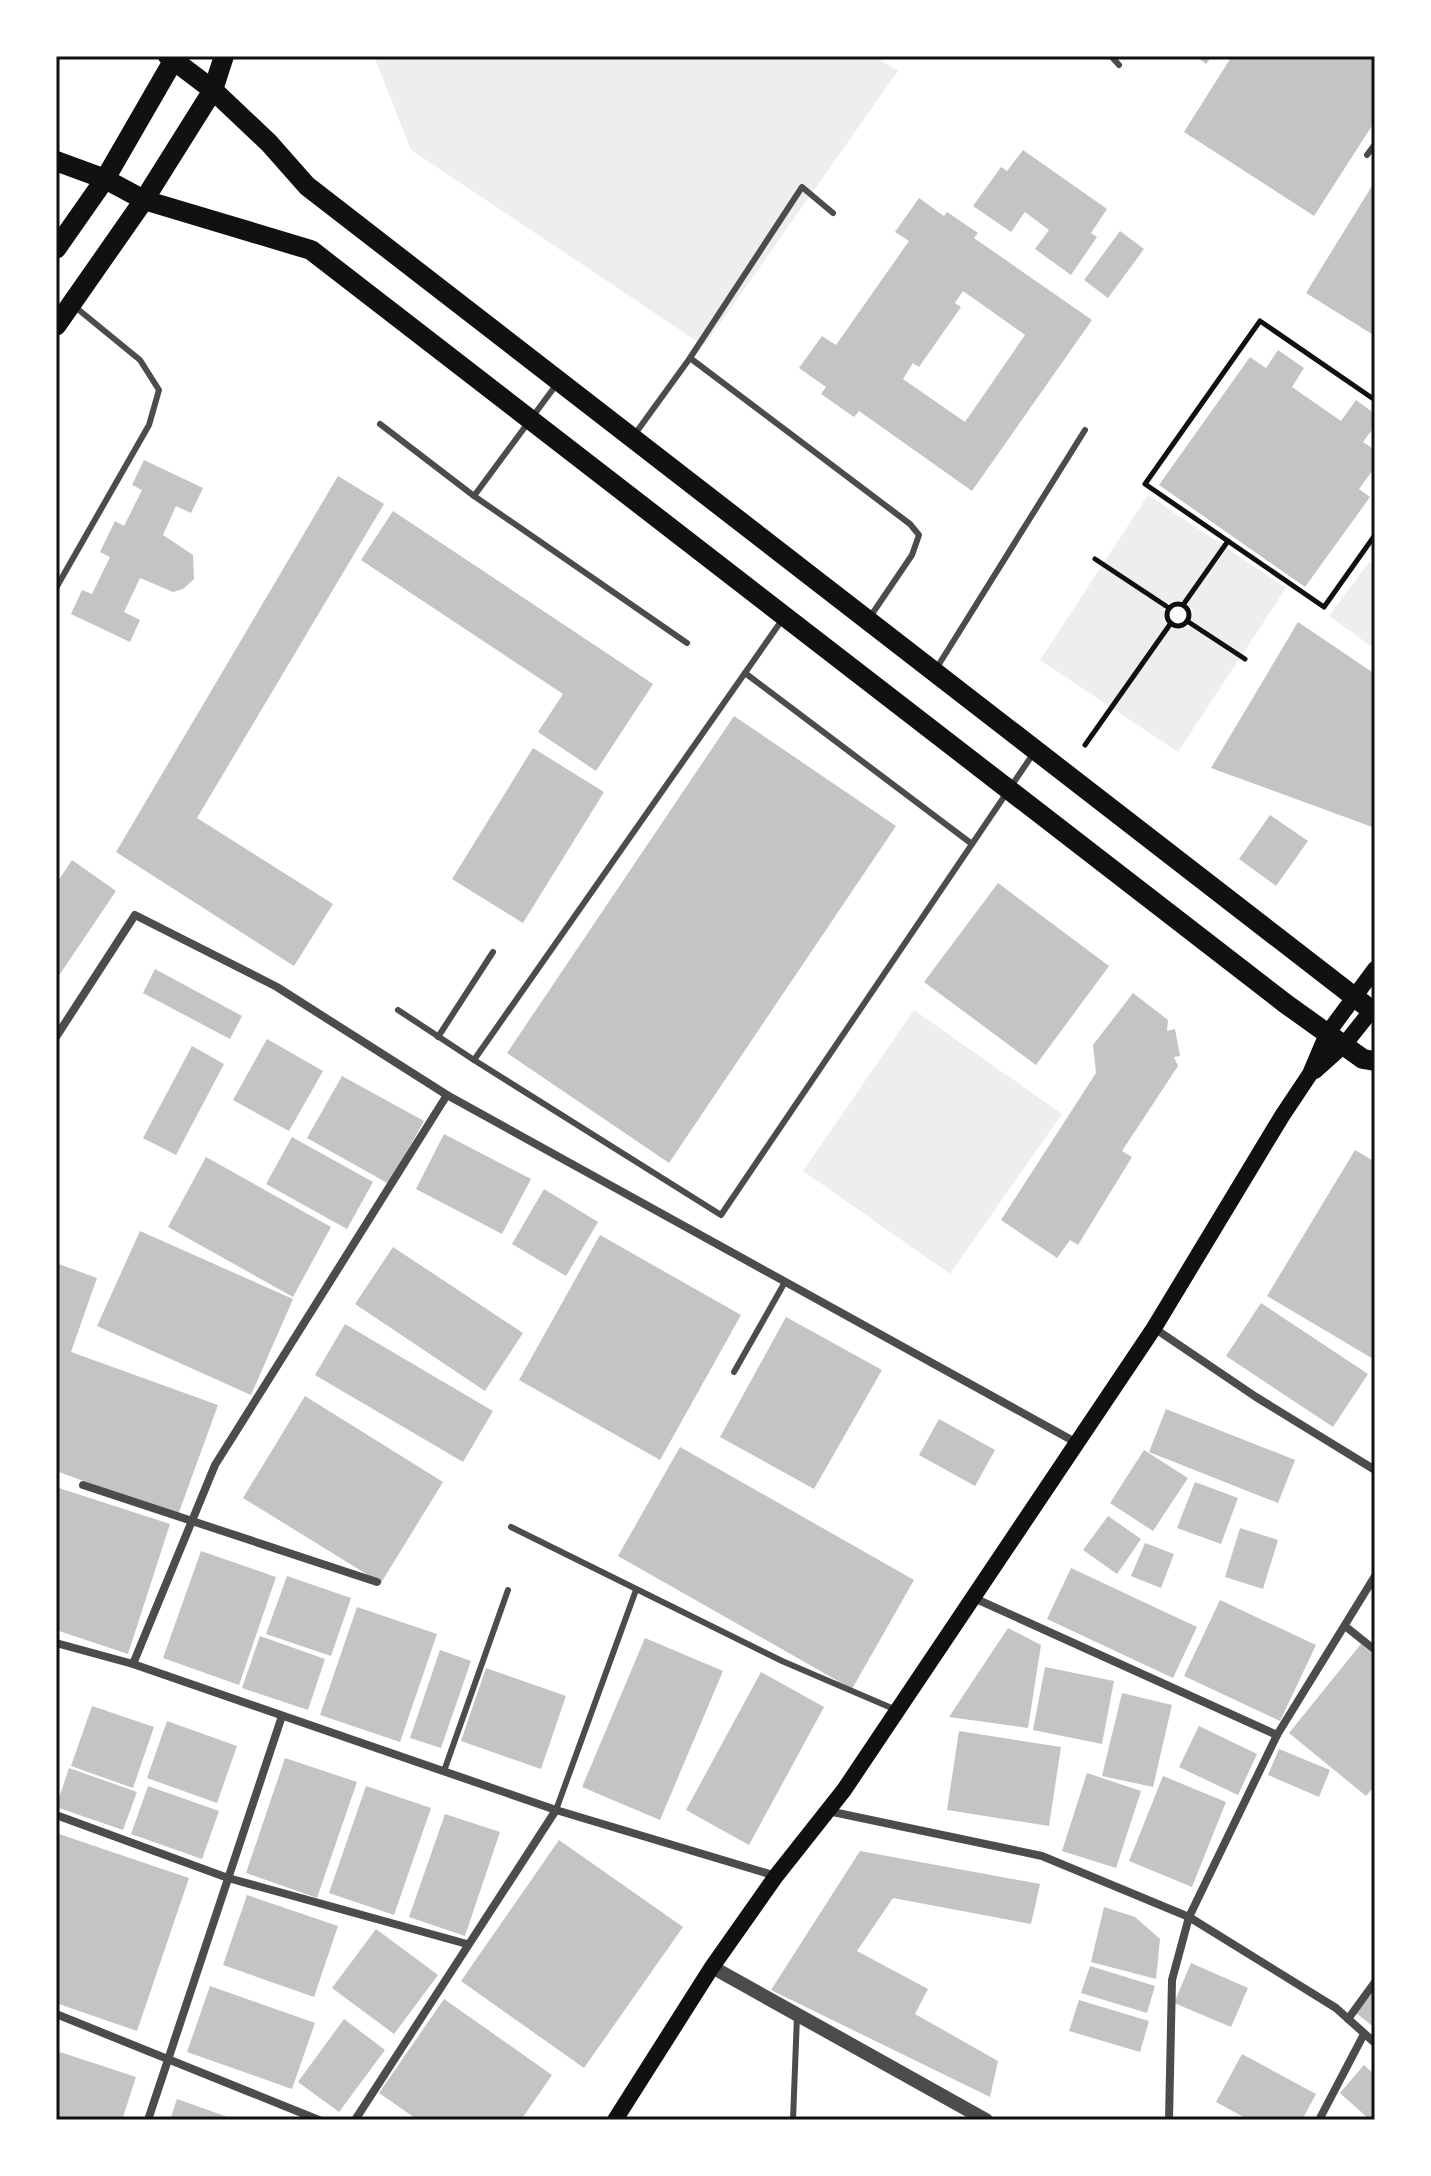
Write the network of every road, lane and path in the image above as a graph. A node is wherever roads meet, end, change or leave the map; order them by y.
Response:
1 (224, 56) edge
2 (1111, 56) edge
3 (173, 58) edge
4 (1119, 65) dead end
5 (213, 90) junction
6 (1375, 144) edge
7 (1367, 155) dead end
8 (56, 161) edge
9 (105, 179) junction
10 (144, 200) junction
11 (833, 213) dead end
12 (56, 249) edge
13 (71, 304) junction
14 (56, 326) edge
15 (690, 358) junction
16 (559, 380) junction
17 (1375, 400) edge
18 (530, 421) junction
19 (380, 424) dead end
20 (1085, 430) dead end
21 (633, 437) junction
22 (474, 496) junction
23 (1375, 535) edge
24 (1228, 541) junction
25 (1367, 546) junction
26 (1375, 551) edge
27 (1095, 559) dead end
28 (56, 588) edge
29 (1183, 605) junction
30 (1169, 608) junction
31 (784, 617) junction
32 (868, 620) junction
33 (1187, 621) junction
34 (1171, 623) junction
35 (687, 643) dead end
36 (1245, 659) dead end
37 (934, 672) junction
38 (745, 673) junction
39 (1085, 745) dead end
40 (1036, 751) junction
41 (1008, 789) junction
42 (972, 844) junction
43 (493, 952) dead end
44 (1375, 969) edge
45 (1354, 997) junction
46 (1374, 1009) edge
47 (398, 1010) dead end
48 (56, 1037) edge
49 (438, 1037) junction
50 (1336, 1040) junction
51 (474, 1060) junction
52 (1375, 1061) edge
53 (447, 1095) junction
54 (785, 1282) junction
55 (1154, 1328) junction
56 (734, 1372) dead end
57 (1077, 1443) junction
58 (1375, 1470) edge
59 (83, 1485) dead end
60 (191, 1522) junction
61 (511, 1527) dead end
62 (1375, 1576) edge
63 (377, 1582) dead end
64 (508, 1590) dead end
65 (636, 1590) junction
66 (973, 1598) junction
67 (1345, 1626) junction
68 (56, 1643) edge
69 (1375, 1650) edge
70 (133, 1664) junction
71 (897, 1711) junction
72 (282, 1716) junction
73 (1277, 1735) junction
74 (444, 1771) junction
75 (556, 1810) junction
76 (827, 1811) junction
77 (56, 1815) edge
78 (776, 1876) junction
79 (228, 1878) junction
80 (1189, 1917) junction
81 (467, 1944) junction
82 (712, 1967) junction
83 (1375, 1982) edge
84 (56, 2014) edge
85 (797, 2014) junction
86 (1348, 2019) junction
87 (1364, 2034) junction
88 (1375, 2043) edge
89 (170, 2058) junction
90 (148, 2120) edge
91 (319, 2120) edge
92 (355, 2120) edge
93 (615, 2120) edge
94 (793, 2120) edge
95 (986, 2120) edge
96 (1169, 2120) edge
97 (1319, 2120) edge

1 - 5 main road
2 - 4 lane
3 - 5 main road
3 - 9 main road
5 - 10 main road
5 - 16 main road
6 - 7 lane
8 - 9 main road
9 - 10 main road
9 - 12 main road
10 - 13 main road
10 - 18 main road
11 - 15 lane
13 - 14 main road
13 - 28 lane
15 - 21 lane
15 - 32 lane
16 - 18 lane
16 - 21 main road
17 - 24 path
18 - 22 lane
18 - 31 main road
19 - 22 lane
20 - 37 lane
21 - 32 main road
22 - 35 lane
23 - 25 path
24 - 25 path
24 - 29 path
25 - 26 path
27 - 30 path
29 - 30 path
29 - 33 path
30 - 34 path
31 - 38 lane
31 - 41 main road
32 - 37 main road
33 - 34 path
33 - 36 path
34 - 39 path
37 - 40 main road
38 - 42 lane
38 - 51 lane
40 - 41 lane
40 - 45 main road
41 - 42 lane
41 - 50 main road
42 - 51 lane
43 - 49 lane
44 - 45 main road
45 - 46 main road
45 - 50 main road
46 - 50 main road
47 - 49 lane
48 - 53 street
49 - 51 lane
50 - 52 main road
50 - 55 main road
53 - 54 street
53 - 60 street
54 - 56 lane
54 - 57 street
55 - 57 main road
55 - 58 street
57 - 66 main road
59 - 60 street
60 - 63 street
60 - 70 street
61 - 65 lane
62 - 67 street
64 - 74 lane
65 - 71 lane
65 - 75 lane
66 - 71 main road
66 - 73 street
67 - 69 street
67 - 73 street
68 - 70 street
70 - 72 street
71 - 76 main road
72 - 74 street
72 - 79 street
73 - 80 street
74 - 75 street
75 - 78 street
75 - 81 street
76 - 78 main road
76 - 80 street
77 - 79 street
78 - 82 main road
79 - 81 street
79 - 89 street
80 - 86 street
80 - 96 street
81 - 92 street
82 - 85 street
82 - 93 main road
83 - 86 street
84 - 89 street
85 - 94 lane
85 - 95 street
86 - 87 street
87 - 88 street
87 - 97 street
89 - 90 street
89 - 91 street

